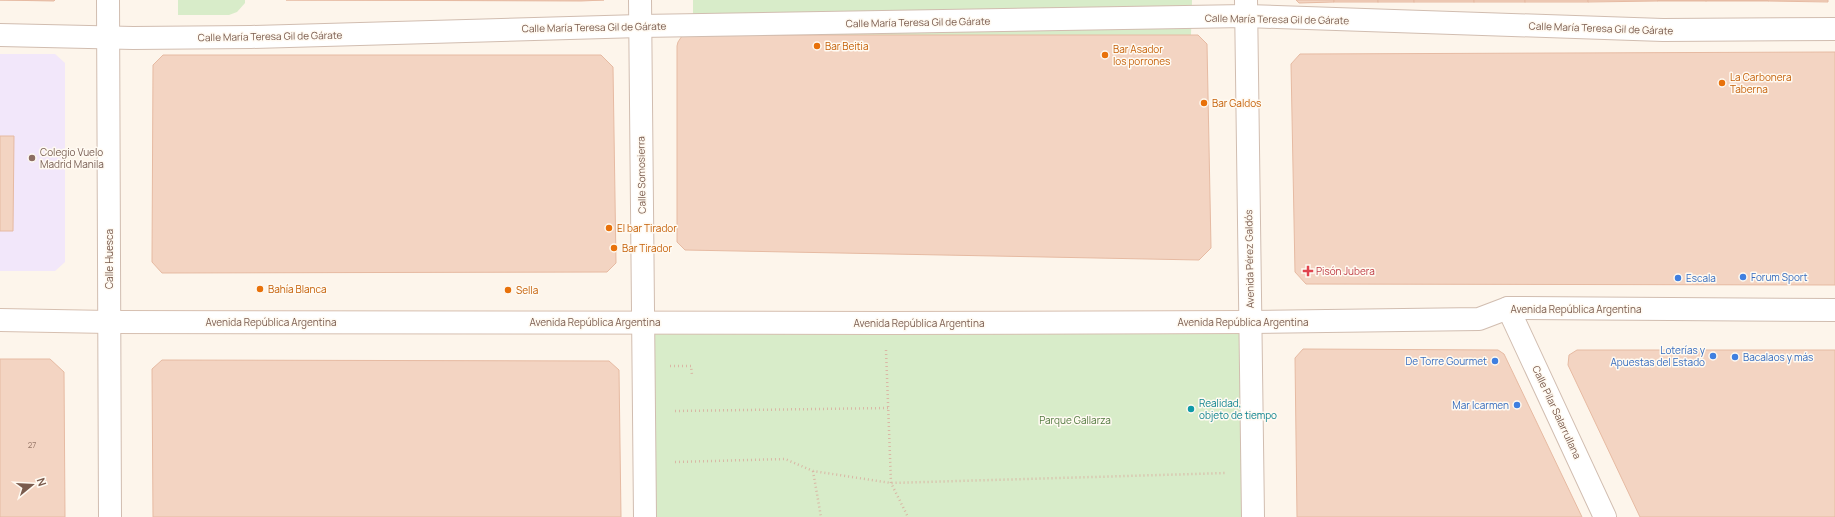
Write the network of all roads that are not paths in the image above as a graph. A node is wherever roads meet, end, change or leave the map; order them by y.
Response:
1 (108, 0) edge
2 (640, 0) edge
3 (1246, 8) edge
4 (640, 26) junction
5 (1835, 29) edge
6 (0, 35) edge
7 (108, 38) junction
8 (1508, 308) junction
9 (1835, 310) edge
10 (0, 320) edge
11 (109, 322) junction
12 (642, 322) junction
13 (1249, 322) junction
14 (110, 517) edge
15 (645, 517) edge
16 (1253, 517) edge
17 (1606, 517) edge

1 - 7 street, Calle Huesca
2 - 4 street, Calle Somosierra
3 - 4 street, Calle María Teresa Gil de Gárate
3 - 5 street, Calle María Teresa Gil de Gárate
3 - 13 street, Avenida Pérez Galdós
4 - 7 street, Calle María Teresa Gil de Gárate
4 - 12 street, Calle Somosierra
6 - 7 street, Calle María Teresa Gil de Gárate
7 - 11 street, Calle Huesca
8 - 9 street, Avenida República Argentina
8 - 13 street, Avenida República Argentina
8 - 17 street, Calle Pilar Salarrullana
10 - 11 street, Avenida República Argentina
11 - 12 street, Avenida República Argentina
11 - 14 street, Calle Huesca
12 - 13 street, Avenida República Argentina
12 - 15 street, Calle Somosierra
13 - 16 street, Avenida Pérez Galdós

